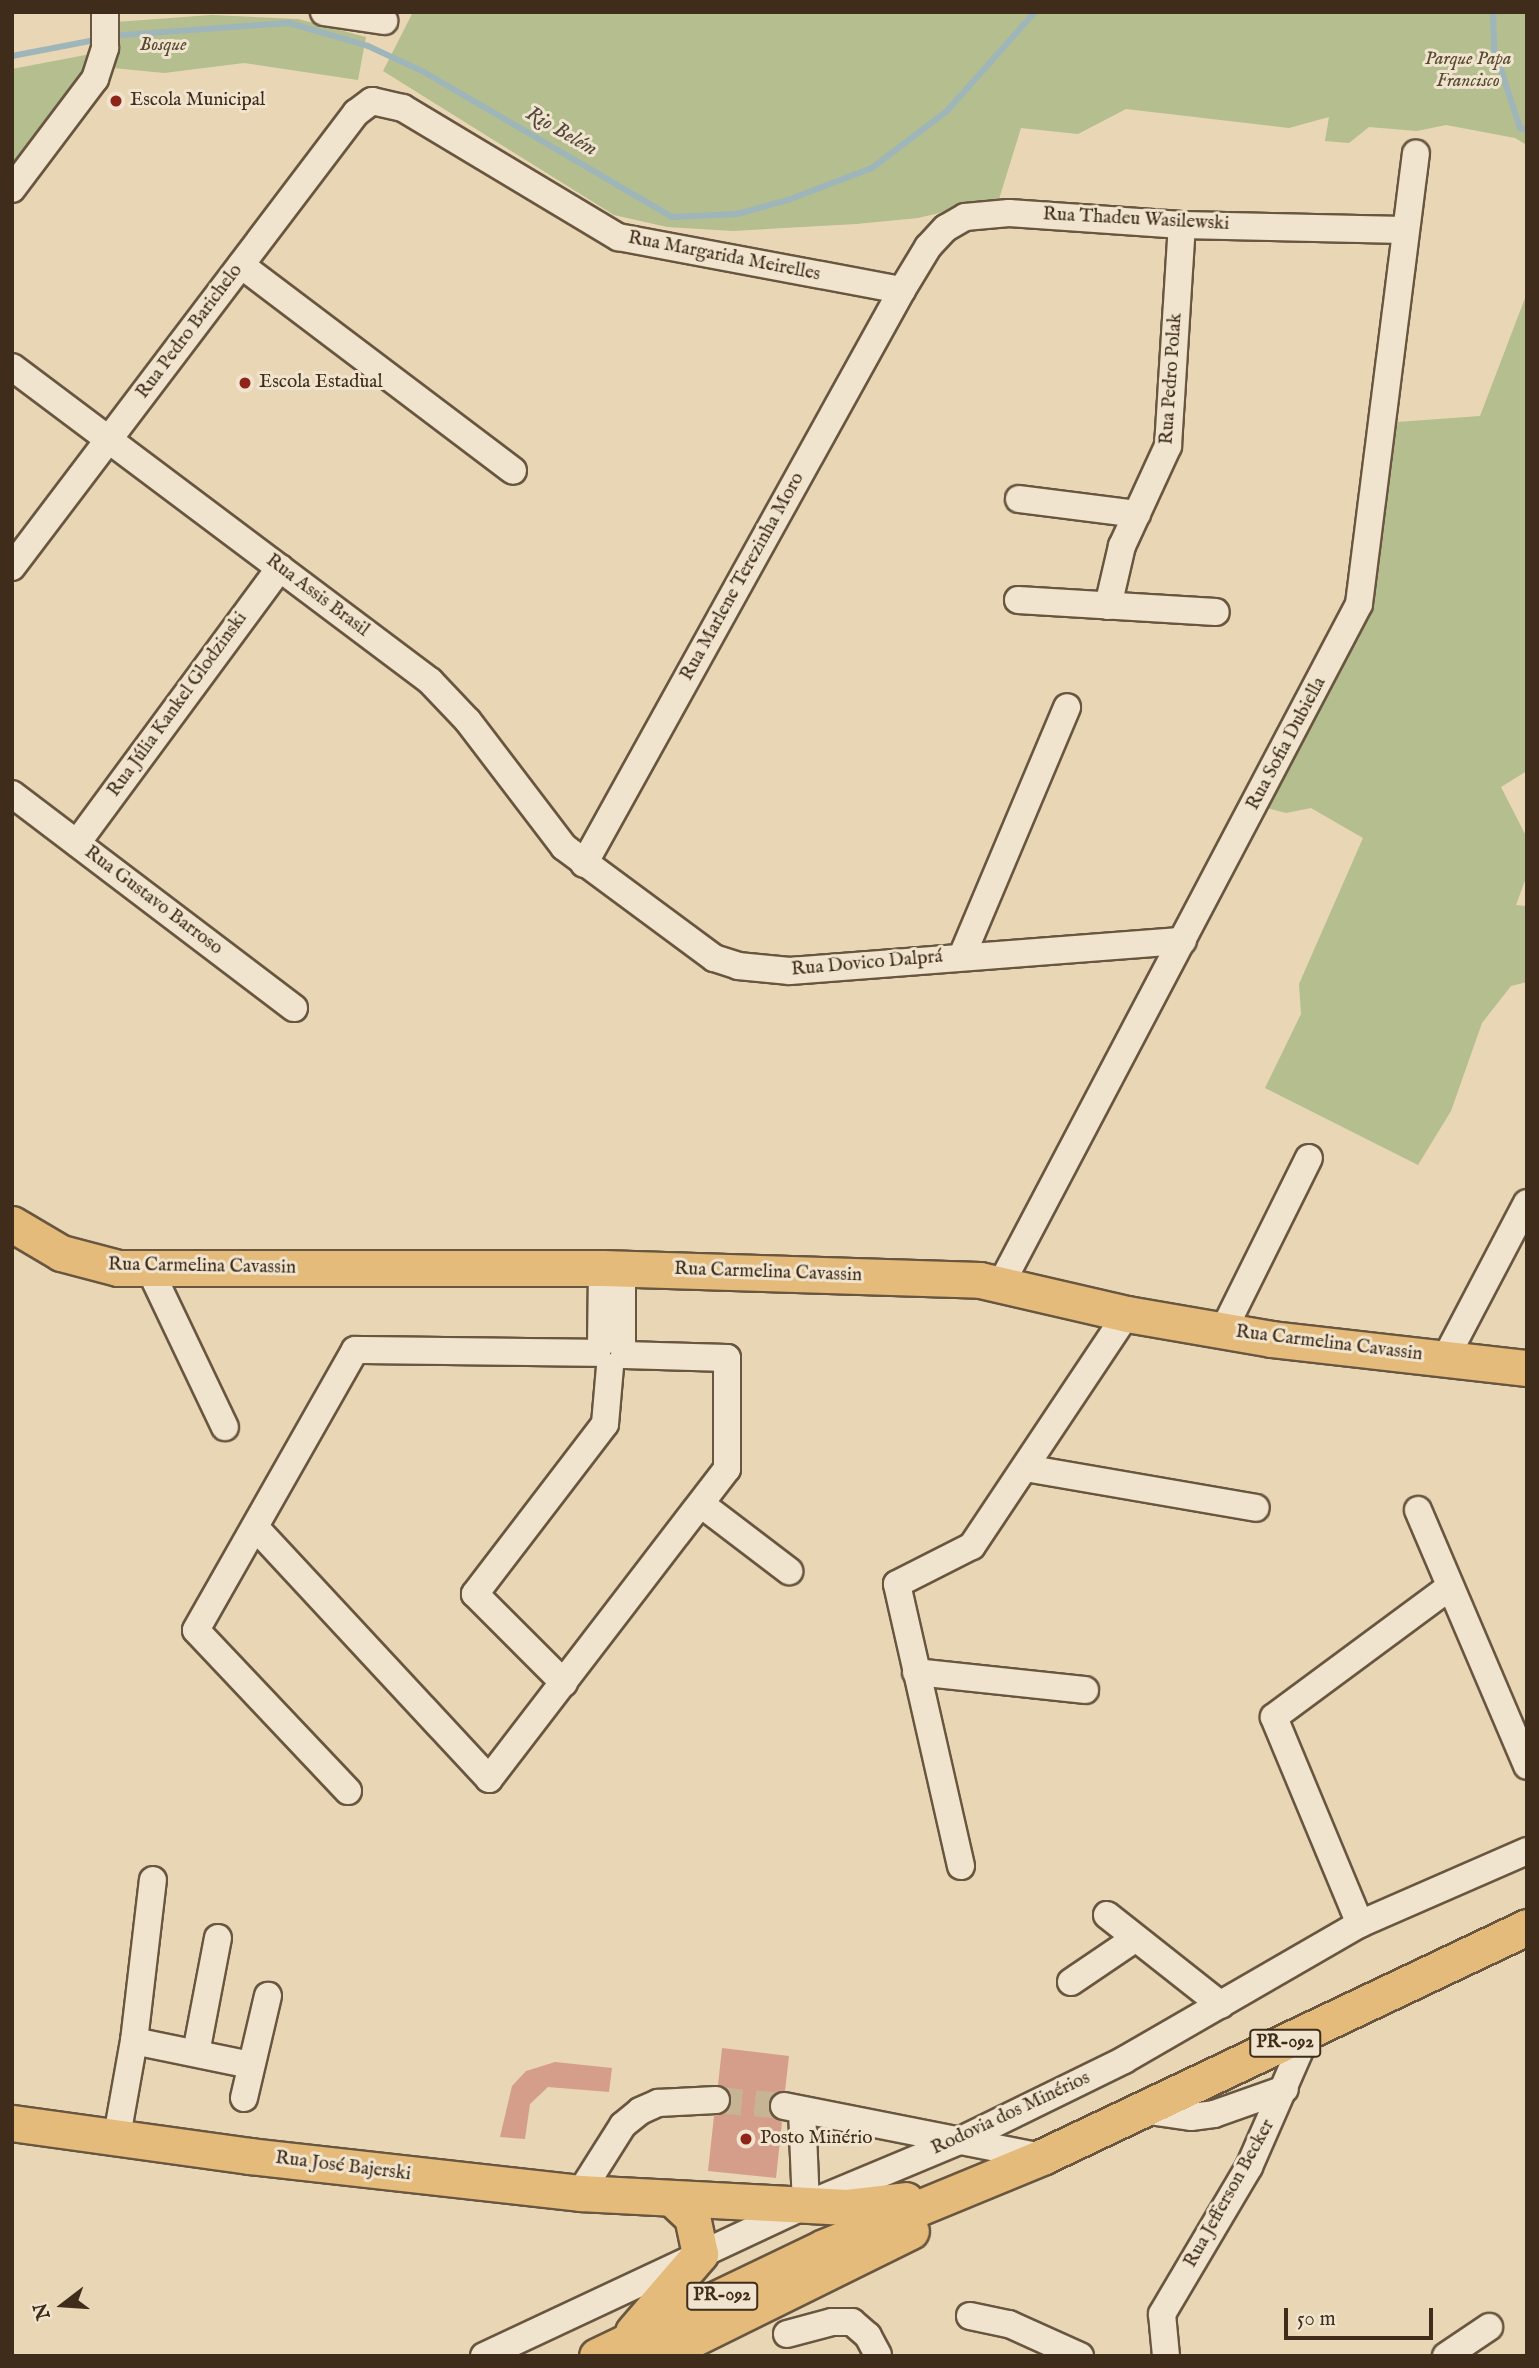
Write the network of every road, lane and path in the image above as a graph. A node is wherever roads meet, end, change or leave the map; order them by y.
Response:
1 (324, 12) edge
2 (384, 21) dead end
3 (106, 30) edge
4 (372, 101) joint
5 (1416, 154) dead end
6 (12, 189) edge
7 (1182, 225) junction
8 (1404, 230) junction
9 (241, 265) junction
10 (902, 290) junction
11 (12, 366) edge
12 (109, 439) junction
13 (513, 471) dead end
14 (1019, 499) dead end
15 (1137, 514) junction
16 (12, 567) edge
17 (280, 568) junction
18 (1018, 600) dead end
19 (1108, 606) junction
20 (1216, 612) dead end
21 (1067, 707) dead end
22 (12, 794) edge
23 (77, 843) junction
24 (584, 864) junction
25 (1183, 941) junction
26 (962, 956) junction
27 (294, 1008) dead end
28 (1309, 1158) dead end
29 (1527, 1203) edge
30 (12, 1224) edge
31 (612, 1268) junction
32 (150, 1270) junction
33 (1001, 1284) junction
34 (1127, 1314) junction
35 (1223, 1331) junction
36 (611, 1353) junction
37 (1446, 1359) junction
38 (1527, 1368) edge
39 (225, 1427) dead end
40 (1025, 1468) junction
41 (701, 1504) junction
42 (1256, 1508) dead end
43 (1418, 1510) dead end
44 (255, 1527) junction
45 (789, 1571) dead end
46 (1450, 1587) junction
47 (916, 1672) junction
48 (564, 1683) junction
49 (1084, 1690) dead end
50 (1527, 1766) edge
51 (348, 1791) dead end
52 (1527, 1851) edge
53 (961, 1866) dead end
54 (153, 1880) dead end
55 (1107, 1915) dead end
56 (1360, 1924) junction
57 (1527, 1927) edge
58 (218, 1938) dead end
59 (1136, 1938) junction
60 (1071, 1982) dead end
61 (268, 1996) dead end
62 (1221, 2005) junction
63 (1307, 2032) junction
64 (134, 2041) junction
65 (195, 2053) junction
66 (251, 2065) junction
67 (1285, 2089) junction
68 (244, 2098) dead end
69 (716, 2100) tunnel mouth
70 (1142, 2110) junction
71 (12, 2123) edge
72 (117, 2136) junction
73 (959, 2141) junction
74 (1042, 2157) junction
75 (971, 2187) junction
76 (580, 2193) junction
77 (675, 2201) junction
78 (806, 2205) junction
79 (700, 2254) junction
80 (821, 2264) junction
81 (772, 2302) junction
82 (970, 2316) dead end
83 (723, 2326) junction
84 (1489, 2327) dead end
85 (792, 2345) edge
86 (609, 2350) edge
87 (878, 2355) edge
88 (484, 2356) edge
89 (658, 2356) edge
90 (681, 2356) edge
91 (1080, 2356) edge
92 (1166, 2356) edge
93 (1446, 2356) edge

1 - 2 street
3 - 6 street
4 - 9 street, Rua Pedro Barichelo
4 - 10 street, Rua Margarida Meirelles
5 - 8 street, Rua Sofia Dubiella
7 - 8 street, Rua Thadeu Wasilewski
7 - 10 street, Rua Thadeu Wasilewski
7 - 15 street, Rua Pedro Polak
8 - 25 street, Rua Sofia Dubiella
9 - 12 street, Rua Pedro Barichelo
9 - 13 street
10 - 24 street, Rua Marlene Terezinha Moro
11 - 12 street, Rua Assis Brasil
12 - 16 street, Rua Pedro Barichelo
12 - 17 street, Rua Assis Brasil
14 - 15 street
15 - 19 street, Rua Pedro Polak
17 - 23 street, Rua Júlia Kankel Glodzinski
17 - 24 street, Rua Assis Brasil
18 - 19 street
19 - 20 street
21 - 26 street
22 - 23 street, Rua Gustavo Barroso
23 - 27 street, Rua Gustavo Barroso
24 - 26 street, Rua Dovico Dalprá
25 - 26 street, Rua Dovico Dalprá
25 - 33 street, Rua Sofia Dubiella
28 - 35 street
29 - 37 street
30 - 32 main road, Rua Carmelina Cavassin
31 - 32 main road, Rua Carmelina Cavassin
31 - 33 main road, Rua Carmelina Cavassin
31 - 36 street
32 - 39 street
33 - 34 main road, Rua Carmelina Cavassin
34 - 35 main road, Rua Carmelina Cavassin
34 - 40 street
35 - 37 main road, Rua Carmelina Cavassin
36 - 41 street
36 - 44 street
36 - 48 street
37 - 38 main road, Rua Carmelina Cavassin
40 - 42 street
40 - 47 street
41 - 45 street
41 - 48 street
43 - 46 street
44 - 48 street
44 - 51 street
46 - 50 street
46 - 56 street
47 - 49 street
47 - 53 street
52 - 56 street, Rodovia dos Minérios / PR-092
54 - 64 street
55 - 59 street
56 - 62 street, Rodovia dos Minérios / PR-092
57 - 63 main road, PR-092
58 - 65 street
59 - 60 street
59 - 62 street
61 - 66 street
62 - 73 street, Rodovia dos Minérios / PR-092
63 - 67 street, Rua Jefferson Becker
63 - 70 main road, PR-092
64 - 65 street
64 - 72 street
65 - 66 street
66 - 68 street
67 - 70 street
67 - 92 street, Rua Jefferson Becker
69 - 76 street
70 - 74 main road, PR-092
71 - 72 main road, Rua José Bajerski
72 - 76 main road, Rua José Bajerski
73 - 74 street
73 - 78 street, Rodovia dos Minérios / PR-092
73 - 78 street
74 - 75 main road, PR-092
74 - 80 main road, PR-092
75 - 78 main road, Rua José Bajerski
75 - 80 main road, PR-092
76 - 77 main road, Rua José Bajerski
77 - 78 main road, Rua José Bajerski
77 - 79 main road
78 - 79 street, Rodovia dos Minérios / PR-092
78 - 80 main road
79 - 86 main road
79 - 88 street, Rodovia dos Minérios / PR-092
80 - 81 main road, PR-092
80 - 86 main road, PR-092
81 - 83 main road, PR-092
81 - 85 street
82 - 91 street
83 - 89 main road, PR-092
83 - 90 main road
84 - 93 street
85 - 87 street

